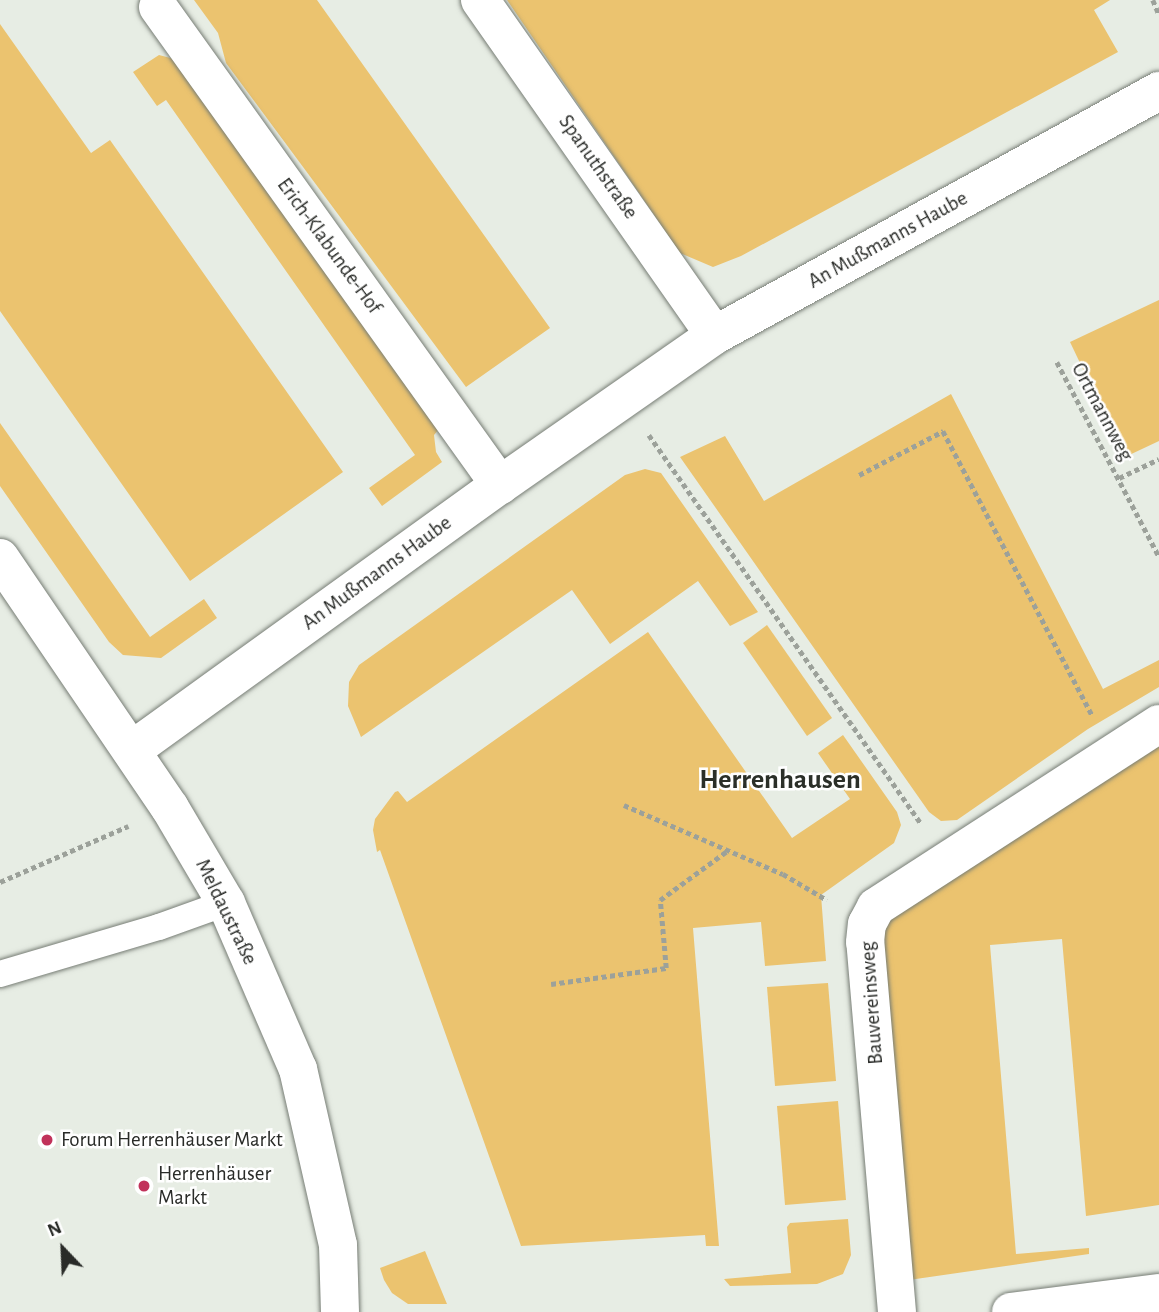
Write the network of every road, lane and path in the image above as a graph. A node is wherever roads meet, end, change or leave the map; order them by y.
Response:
1 (480, 0) edge
2 (1153, 0) edge
3 (158, 7) dead end
4 (1159, 14) edge
5 (1159, 91) edge
6 (715, 335) junction
7 (1057, 362) dead end
8 (625, 400) junction
9 (1159, 458) edge
10 (859, 475) dead end
11 (1118, 478) junction
12 (500, 485) junction
13 (1159, 556) edge
14 (0, 558) edge
15 (1159, 724) edge
16 (132, 750) junction
17 (1112, 753) junction
18 (624, 805) dead end
19 (170, 808) junction
20 (728, 850) junction
21 (948, 861) junction
22 (0, 882) edge
23 (226, 903) junction
24 (867, 924) junction
25 (0, 974) edge
26 (551, 984) dead end
27 (1159, 1293) edge
28 (340, 1312) edge
29 (897, 1312) edge
30 (1011, 1312) edge

1 - 6 street, Spanuthstraße
2 - 4 path
3 - 12 street, Erich-Klabunde-Hof
5 - 6 street, An Mußmanns Haube
6 - 8 street, An Mußmanns Haube
7 - 11 path, Ortmannweg
8 - 12 street, An Mußmanns Haube
8 - 21 path
9 - 11 path, Ortmannweg
10 - 17 path
11 - 13 path, Ortmannweg
12 - 16 street, An Mußmanns Haube
14 - 16 street, Meldaustraße
15 - 17 street, Bauvereinsweg
16 - 19 street, Meldaustraße
17 - 21 street, Bauvereinsweg
18 - 20 path
19 - 22 path
19 - 23 street, Meldaustraße
20 - 24 path
20 - 26 path
21 - 24 street, Bauvereinsweg
23 - 25 lane
23 - 28 street, Meldaustraße
24 - 29 street, Bauvereinsweg
27 - 30 street

